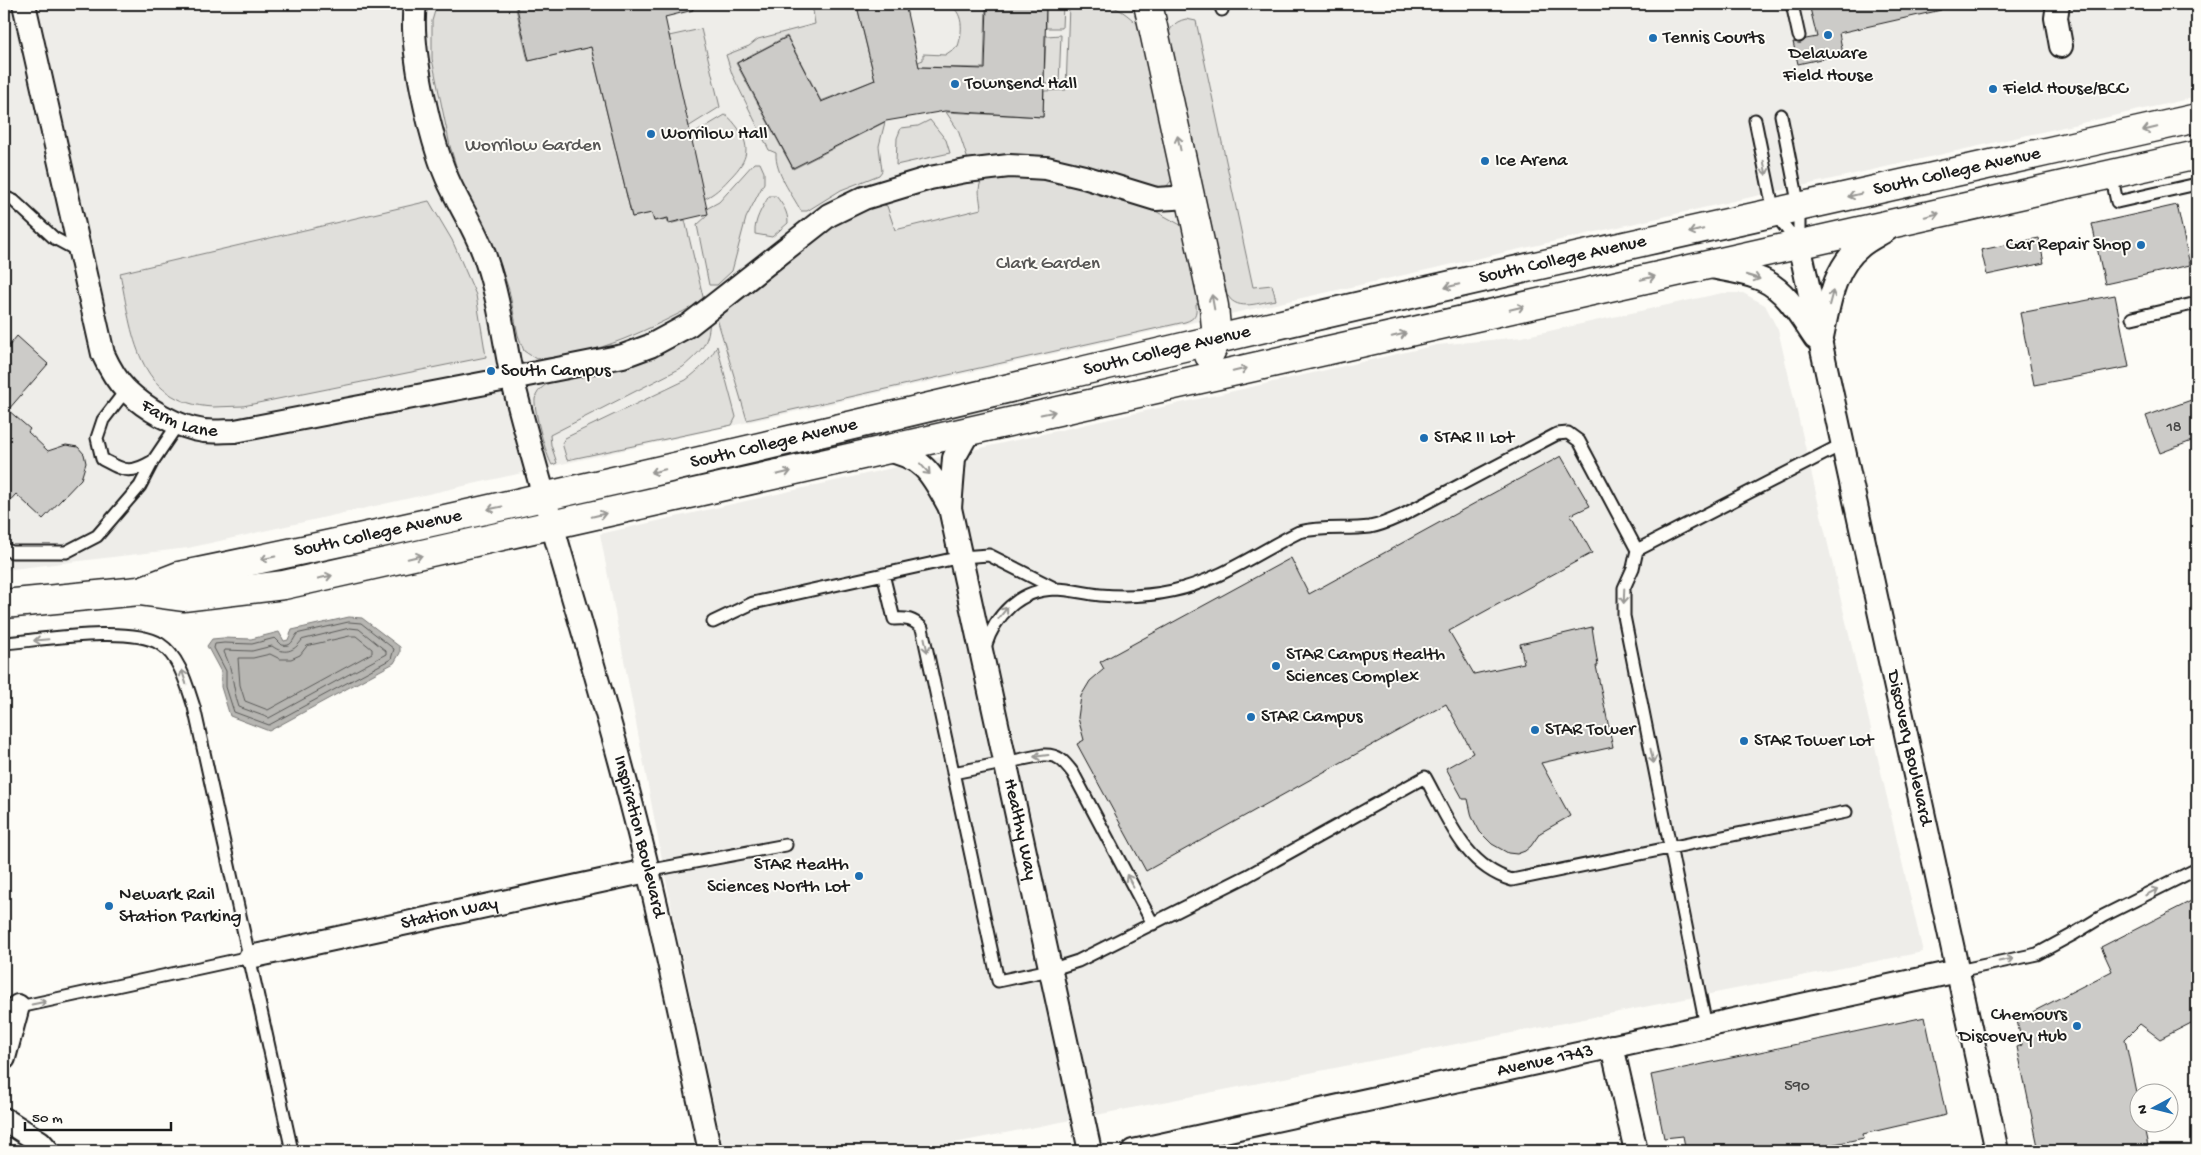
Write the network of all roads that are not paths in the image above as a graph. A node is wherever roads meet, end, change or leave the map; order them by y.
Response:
1 (24, 4) edge
2 (415, 4) edge
3 (1148, 4) edge
4 (1792, 4) edge
5 (2058, 4) edge
6 (1799, 36) dead end
7 (2061, 46) dead end
8 (1781, 115) dead end
9 (2197, 118) edge
10 (1755, 120) dead end
11 (2185, 158) edge
12 (2111, 174) junction
13 (2197, 184) edge
14 (2178, 188) junction
15 (4, 197) edge
16 (1191, 197) junction
17 (1787, 210) junction
18 (1901, 222) junction
19 (1799, 244) junction
20 (82, 253) junction
21 (1705, 266) junction
22 (2197, 303) edge
23 (2132, 318) dead end
24 (1217, 339) junction
25 (1820, 345) junction
26 (512, 378) junction
27 (1196, 380) junction
28 (126, 390) junction
29 (178, 424) junction
30 (969, 431) junction
31 (1841, 445) junction
32 (884, 450) junction
33 (152, 461) junction
34 (543, 497) junction
35 (950, 508) junction
36 (551, 526) junction
37 (4, 549) edge
38 (1637, 550) junction
39 (961, 557) junction
40 (883, 574) junction
41 (1056, 589) junction
42 (139, 591) junction
43 (4, 604) edge
44 (713, 622) dead end
45 (4, 643) edge
46 (982, 656) junction
47 (1005, 762) junction
48 (953, 773) junction
49 (1846, 812) dead end
50 (786, 845) dead end
51 (1671, 848) junction
52 (2197, 869) edge
53 (647, 871) junction
54 (1153, 924) junction
55 (250, 957) junction
56 (1050, 970) junction
57 (1958, 971) junction
58 (11, 1006) edge
59 (1706, 1026) junction
60 (1612, 1046) junction
61 (4, 1058) edge
62 (4, 1119) edge
63 (48, 1151) edge
64 (292, 1151) edge
65 (710, 1151) edge
66 (1090, 1151) edge
67 (1133, 1151) edge
68 (1636, 1151) edge
69 (1997, 1151) edge

1 - 20 street, Farm Lane
2 - 26 street
16 -> 3 main road
4 - 6 lane
5 - 7 street
8 - 17 lane
9 -> 17 main road, South College Avenue
10 -> 17 lane
11 - 12 main road, South College Avenue
11 - 14 lane
12 - 14 lane
18 -> 12 main road, South College Avenue
13 - 14 lane
15 - 20 lane
24 -> 16 main road
16 - 26 street, Farm Lane
17 - 19 lane
17 - 19 lane
17 -> 24 main road, South College Avenue
18 - 19 main road, South College Avenue
25 -> 18 street, Discovery Boulevard
19 - 21 main road, South College Avenue
19 - 25 street, Discovery Boulevard
20 - 28 street, Farm Lane
21 -> 25 street, Discovery Boulevard
27 -> 21 main road, South College Avenue
22 - 23 lane
24 - 27 main road
24 -> 34 main road, South College Avenue
25 - 31 street, Discovery Boulevard
26 - 29 street, Farm Lane
26 - 34 street
30 -> 27 main road, South College Avenue
28 - 29 street, Farm Lane
28 - 33 lane
29 - 33 lane
30 - 32 main road, South College Avenue
30 - 35 street, Healthy Way
31 - 38 lane
31 - 57 street, Discovery Boulevard
32 -> 35 street, Healthy Way
36 -> 32 main road, South College Avenue
33 - 37 lane
34 - 36 street, Inspiration Boulevard
34 -> 42 main road, South College Avenue
35 - 39 street, Healthy Way
42 -> 36 main road, South College Avenue
36 - 53 street, Inspiration Boulevard
38 - 41 lane
38 -> 51 lane
39 - 40 lane
39 - 41 lane
39 - 46 street, Healthy Way
40 - 44 lane
40 -> 48 lane
46 -> 41 lane
42 - 43 main road, South College Avenue
55 -> 45 lane
46 - 47 street, Healthy Way
47 - 48 lane
54 -> 47 lane
47 - 56 street, Healthy Way
48 - 56 lane
49 - 51 lane
50 - 53 lane
51 - 54 lane
51 - 59 lane
57 -> 52 lane
53 - 55 street, Station Way
53 - 65 street, Inspiration Boulevard
54 - 56 lane
58 -> 55 lane
55 - 64 lane
56 - 66 street, Healthy Way
57 - 59 street, Avenue 1743
57 - 69 street, Discovery Boulevard
58 - 61 street
59 - 60 street, Avenue 1743
60 - 67 street, Avenue 1743
60 - 68 street
62 - 63 street

